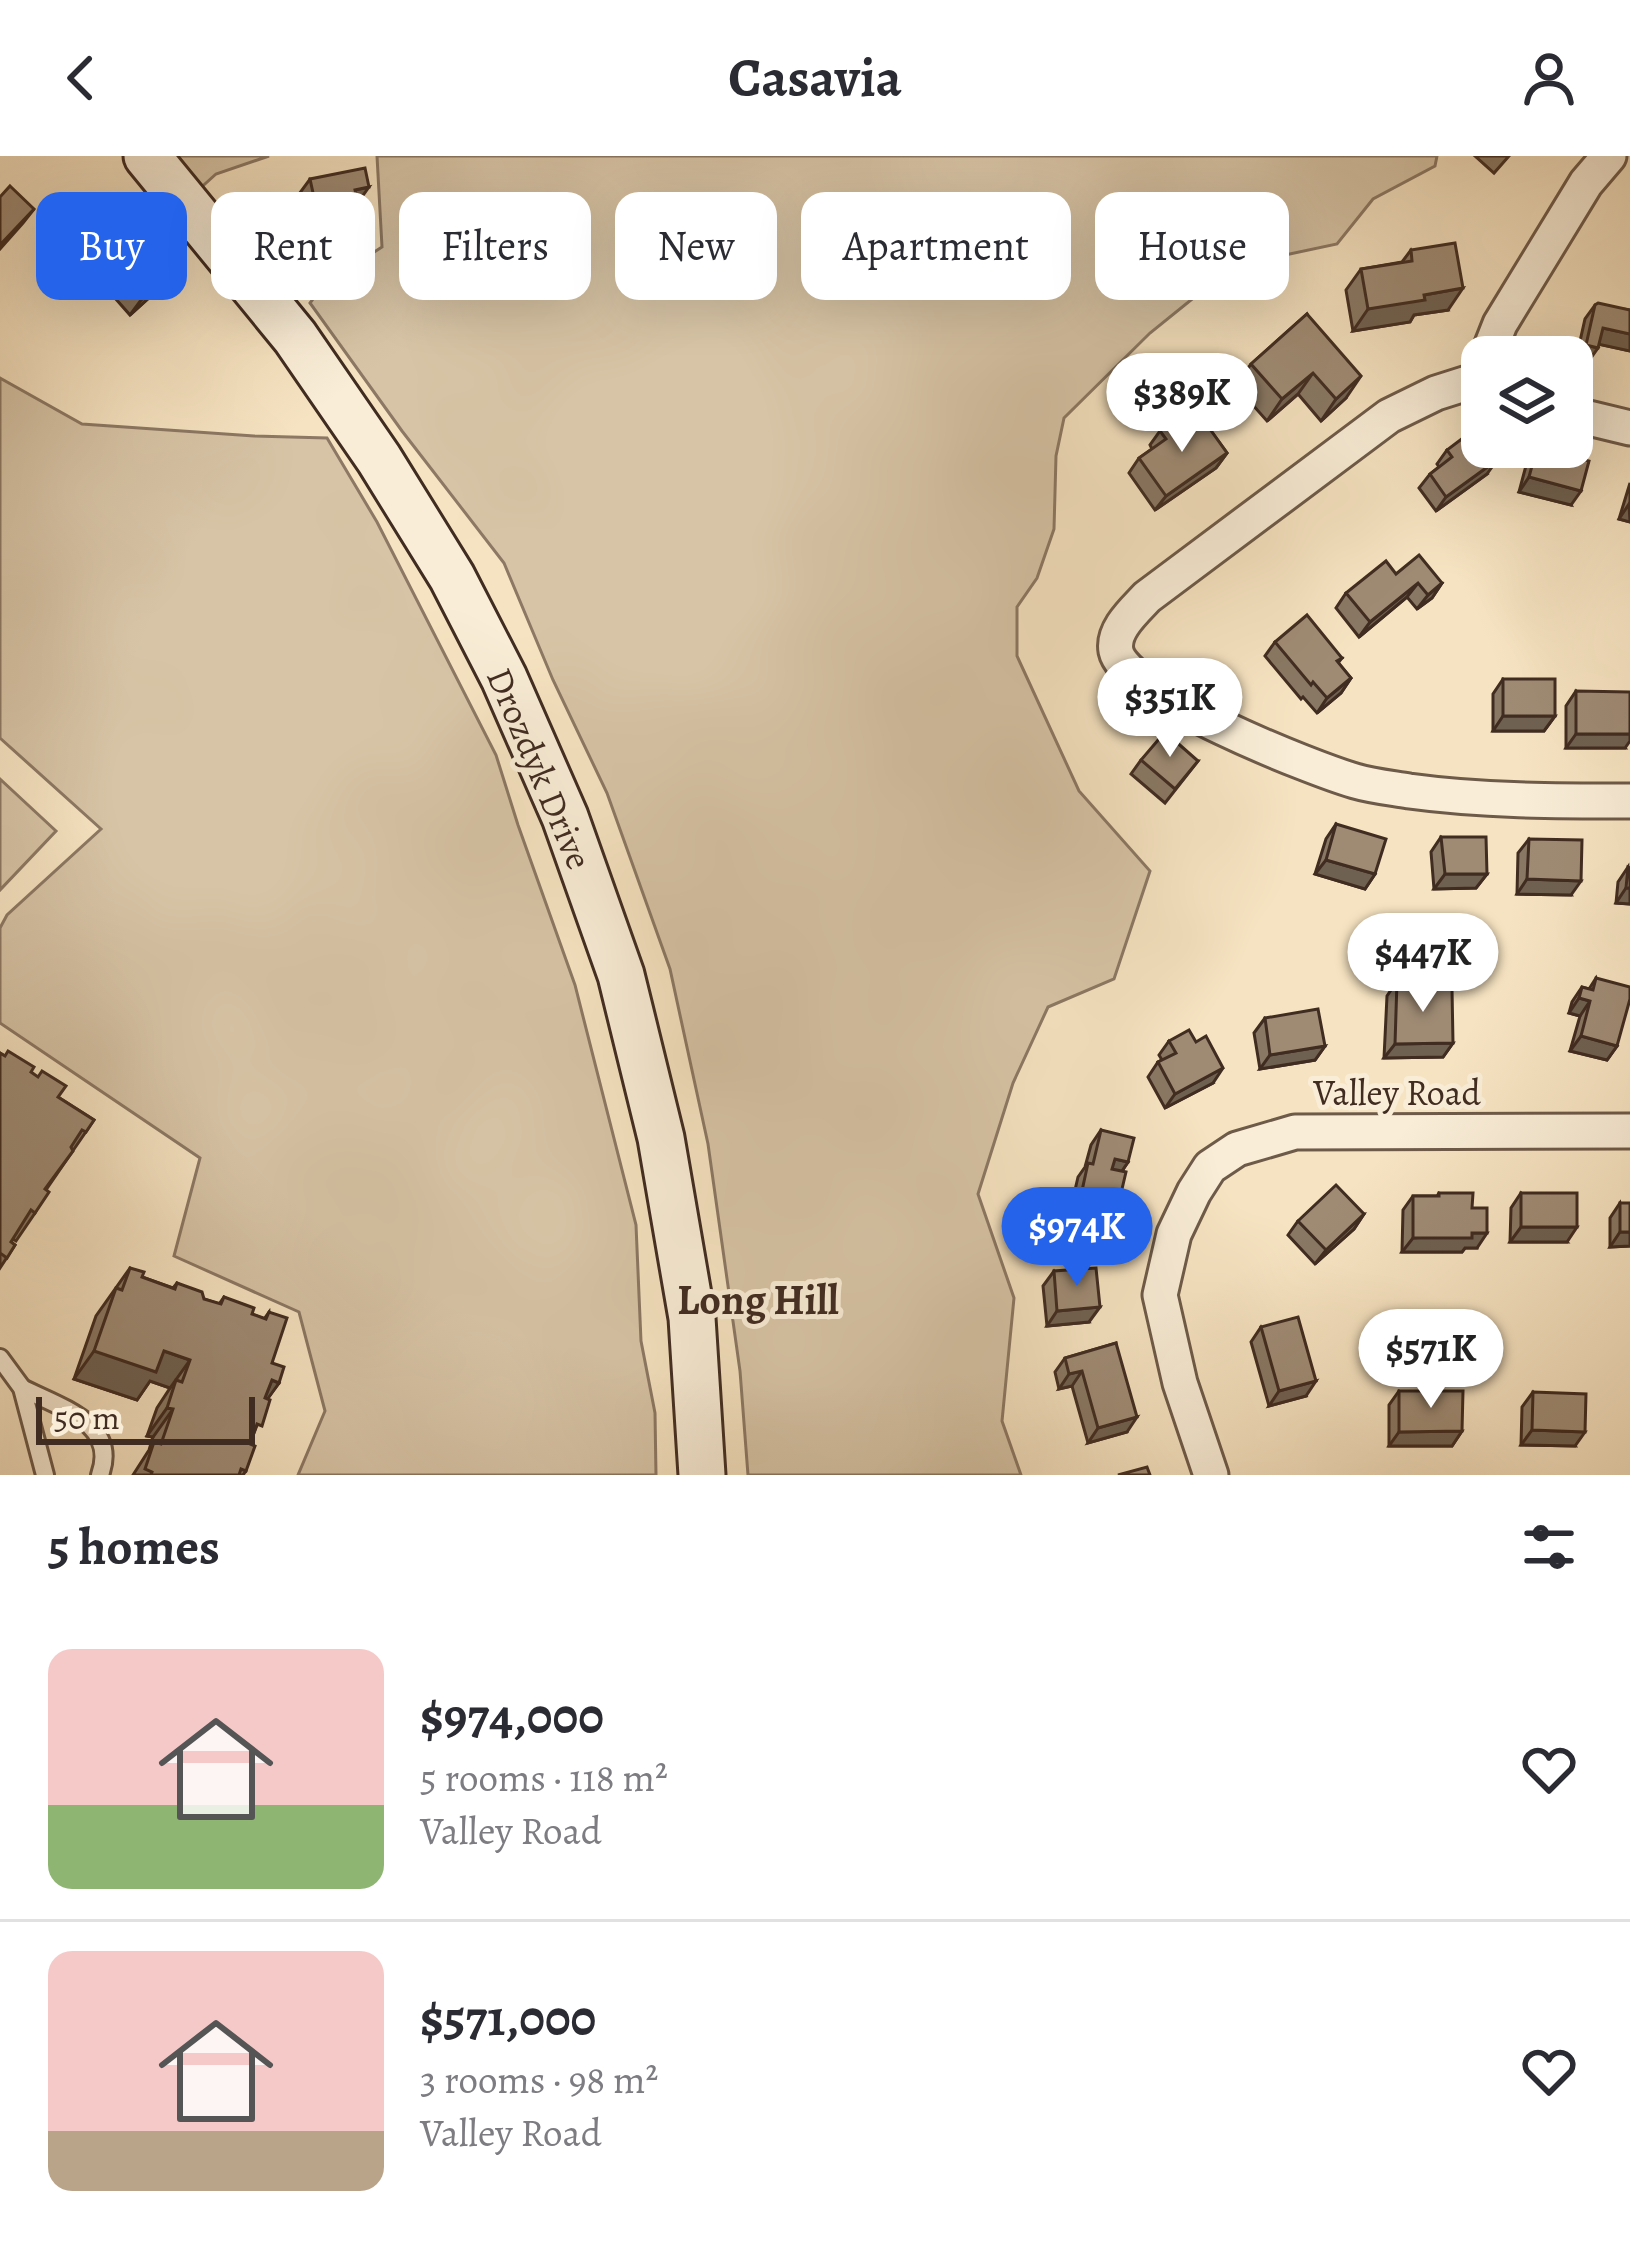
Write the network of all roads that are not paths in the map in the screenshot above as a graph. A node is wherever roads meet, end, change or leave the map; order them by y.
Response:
1 (148, 156) edge
2 (1609, 156) edge
3 (1496, 336) edge
4 (1461, 382) edge
5 (1593, 419) edge
6 (1630, 428) edge
7 (1630, 801) edge
8 (1630, 1131) edge
9 (0, 1358) edge
10 (22, 1388) junction
11 (45, 1475) edge
12 (100, 1475) edge
13 (702, 1475) edge
14 (1211, 1475) edge

1 - 13 street, Drozdyk Drive
2 - 3 street
4 - 7 street
5 - 6 street
8 - 14 street, Valley Road
9 - 10 lane
10 - 11 lane
10 - 12 lane

